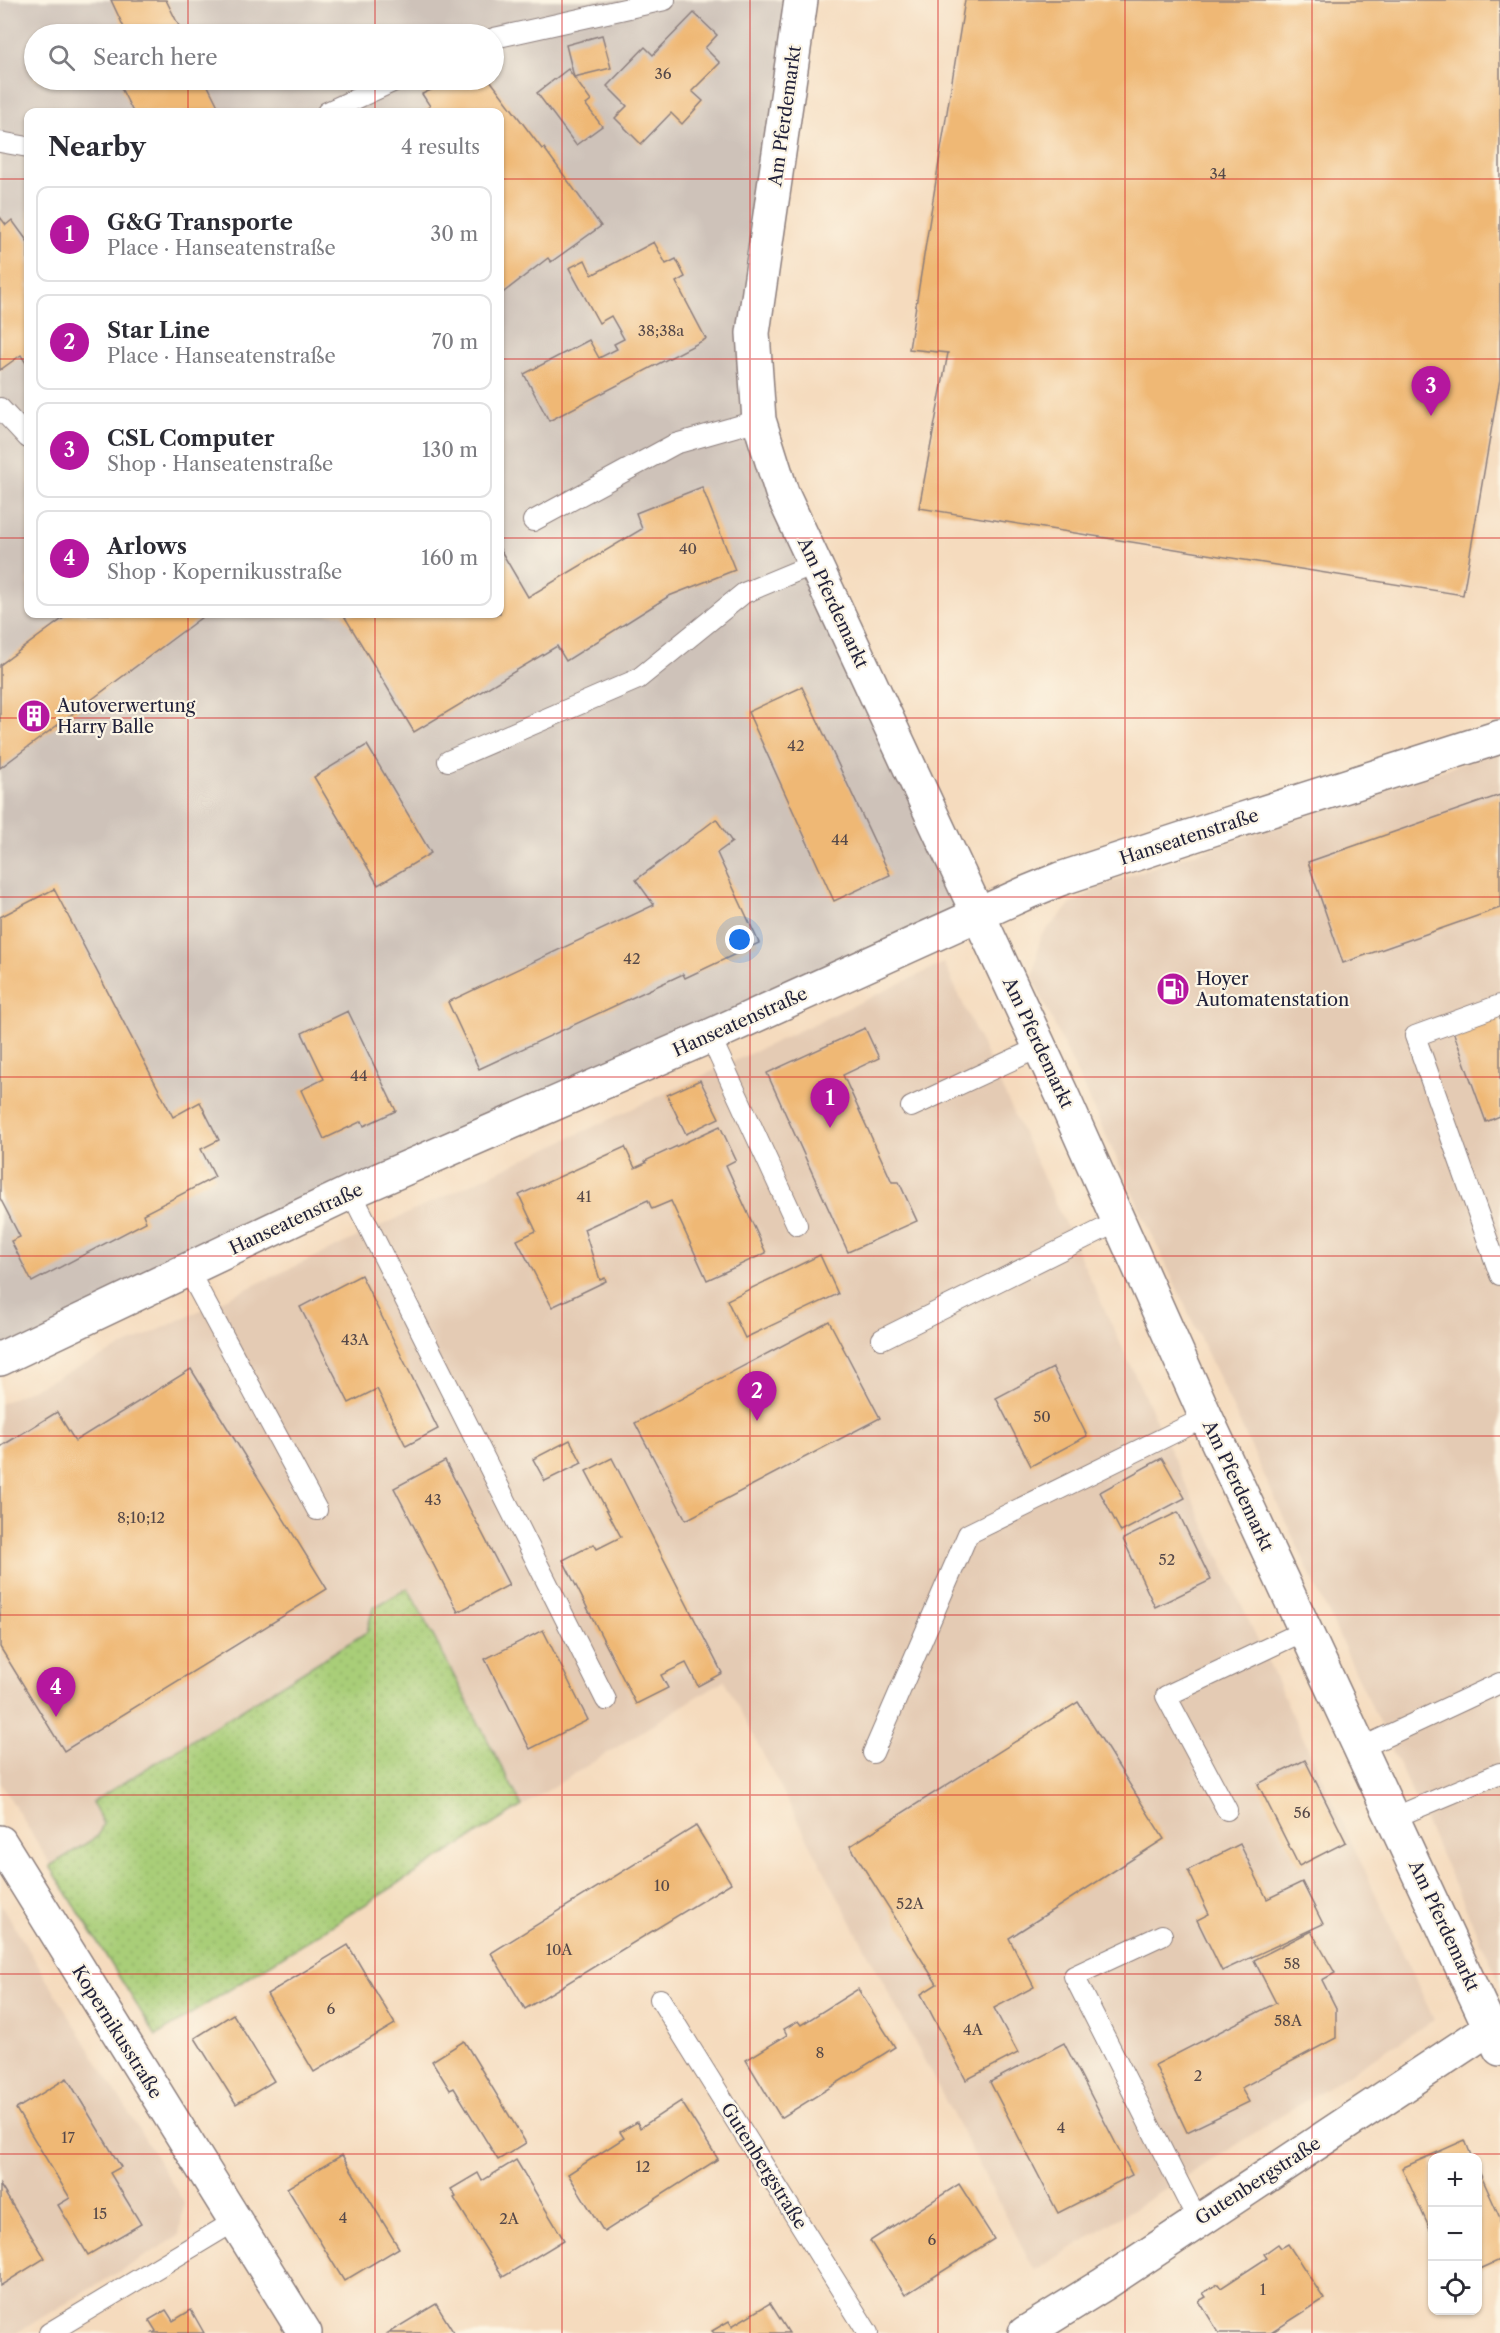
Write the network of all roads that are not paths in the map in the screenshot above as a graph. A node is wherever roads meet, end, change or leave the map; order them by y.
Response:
1 (665, 0) edge
2 (801, 0) edge
3 (504, 36) edge
4 (375, 90) edge
5 (336, 108) edge
6 (0, 142) edge
7 (24, 146) edge
8 (0, 408) edge
9 (759, 420) junction
10 (24, 434) edge
11 (533, 521) dead end
12 (814, 564) junction
13 (1500, 737) edge
14 (448, 760) dead end
15 (978, 914) junction
16 (1500, 1005) edge
17 (710, 1036) junction
18 (1040, 1047) junction
19 (911, 1107) dead end
20 (351, 1192) junction
21 (1119, 1221) junction
22 (797, 1226) dead end
23 (188, 1270) junction
24 (1500, 1275) edge
25 (882, 1338) dead end
26 (0, 1359) edge
27 (1206, 1417) junction
28 (317, 1510) dead end
29 (1306, 1630) junction
30 (1500, 1683) edge
31 (606, 1700) dead end
32 (1361, 1748) junction
33 (873, 1753) dead end
34 (1500, 1773) edge
35 (1227, 1810) dead end
36 (1394, 1818) junction
37 (0, 1842) edge
38 (1162, 1935) dead end
39 (660, 1999) dead end
40 (1495, 2039) edge
41 (235, 2221) junction
42 (1198, 2221) junction
43 (49, 2333) edge
44 (305, 2333) edge
45 (868, 2333) edge
46 (1024, 2333) edge

1 - 3 lane
2 - 9 street, Am Pferdemarkt
4 - 5 lane
6 - 7 lane
8 - 10 lane
9 - 11 lane
9 - 12 street, Am Pferdemarkt
12 - 14 lane
12 - 15 street, Am Pferdemarkt
13 - 15 street, Hanseatenstraße
15 - 17 street, Hanseatenstraße
15 - 18 street, Am Pferdemarkt
16 - 24 lane
17 - 20 street, Hanseatenstraße
17 - 22 lane
18 - 19 lane
18 - 21 street, Am Pferdemarkt
20 - 23 street, Hanseatenstraße
20 - 31 lane
21 - 25 lane
21 - 27 street, Am Pferdemarkt
23 - 26 street, Hanseatenstraße
23 - 28 lane
27 - 29 street, Am Pferdemarkt
27 - 33 lane
29 - 32 street, Am Pferdemarkt
29 - 35 lane
30 - 32 lane
32 - 36 street, Am Pferdemarkt
34 - 36 lane
36 - 40 street, Am Pferdemarkt
37 - 41 street, Kopernikusstraße
38 - 42 lane
39 - 45 lane, Gutenbergstraße
40 - 42 street, Gutenbergstraße
41 - 43 lane
41 - 44 street, Kopernikusstraße
42 - 46 street, Gutenbergstraße

